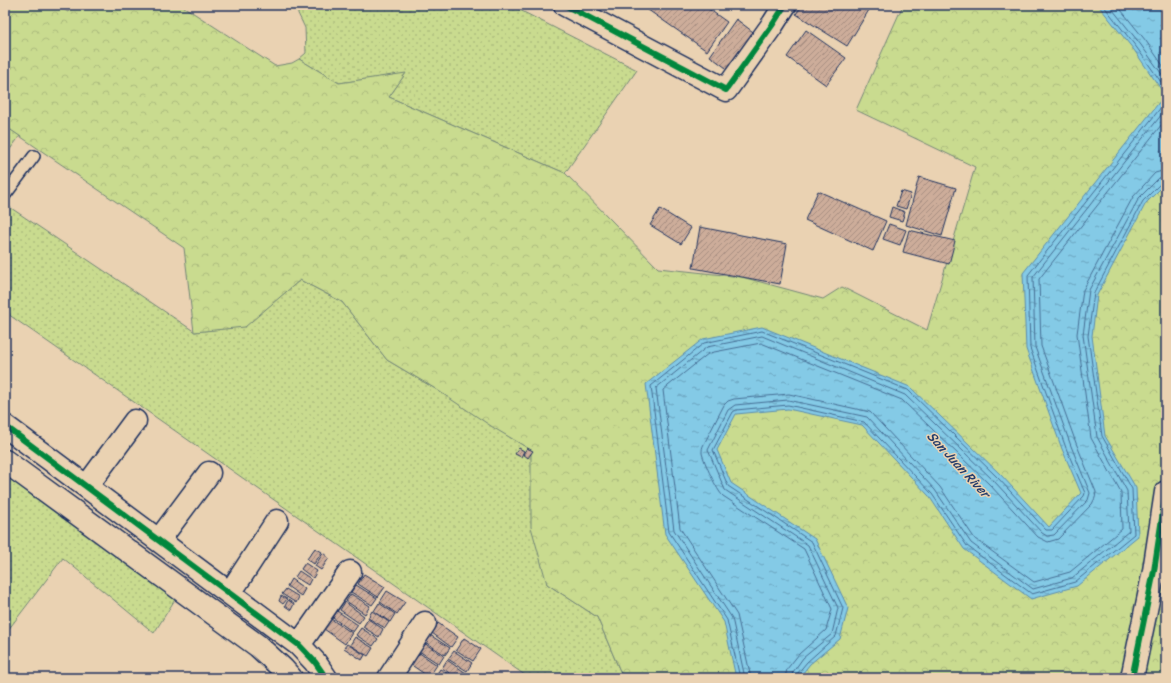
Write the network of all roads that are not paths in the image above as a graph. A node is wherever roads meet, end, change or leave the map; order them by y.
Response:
1 (565, 5) edge
2 (785, 5) edge
3 (34, 156) dead end
4 (5, 195) edge
5 (135, 421) dead end
6 (5, 426) edge
7 (5, 461) edge
8 (208, 473) dead end
9 (87, 486) junction
10 (1166, 492) edge
11 (277, 521) dead end
12 (159, 540) junction
13 (350, 572) dead end
14 (230, 593) junction
15 (424, 623) dead end
16 (299, 645) junction
17 (395, 676) edge
18 (291, 678) edge
19 (326, 678) edge
20 (1132, 678) edge

1 - 2 street
3 - 4 lane
5 - 9 street
6 - 9 street
7 - 18 street
8 - 12 street
9 - 12 street
10 - 20 street
11 - 14 street
12 - 14 street
13 - 16 street
14 - 16 street
15 - 17 street
16 - 19 street

